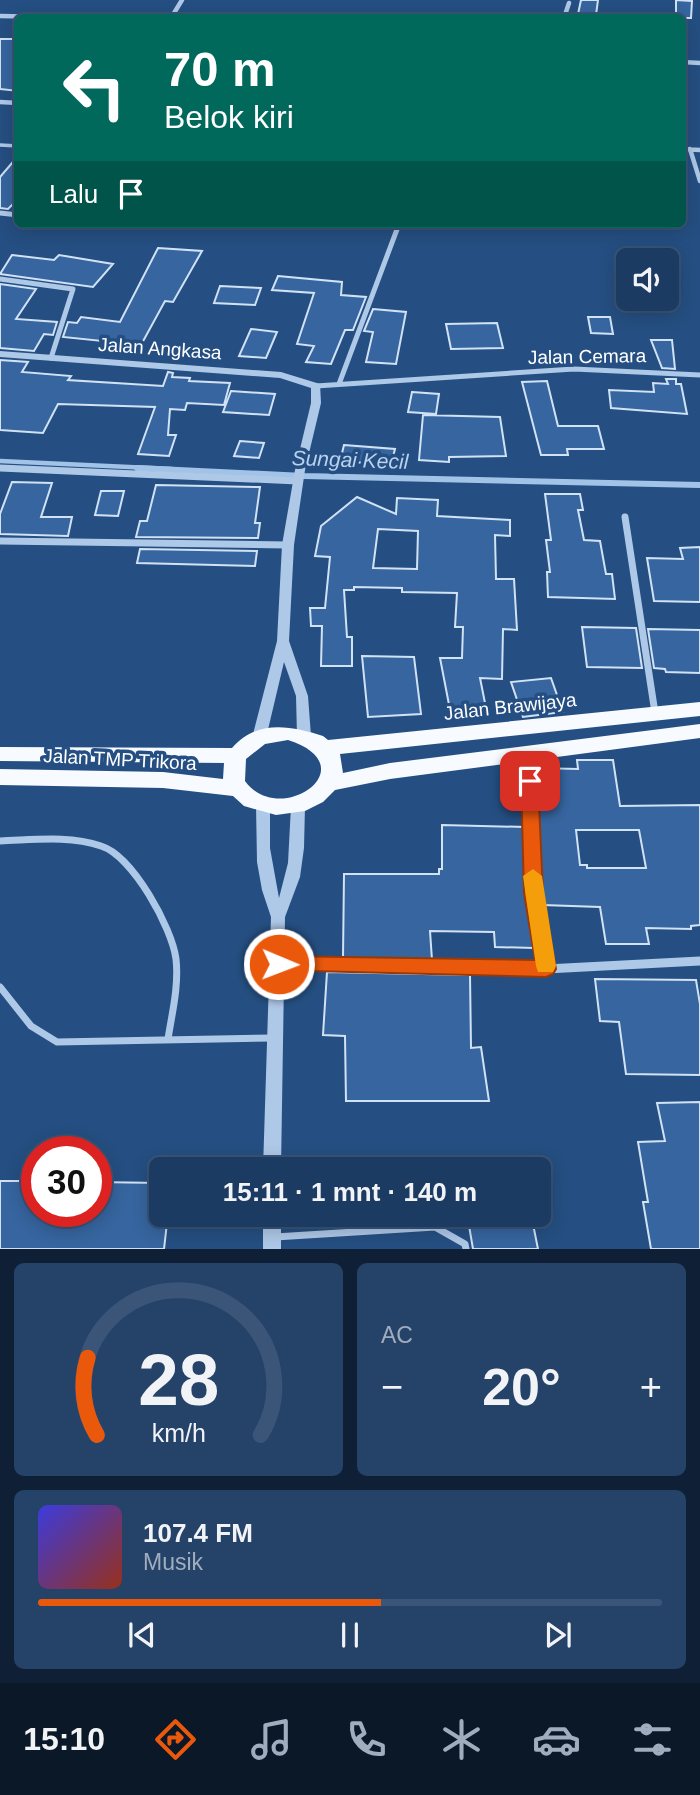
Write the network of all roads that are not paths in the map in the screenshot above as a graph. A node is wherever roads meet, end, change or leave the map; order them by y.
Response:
1 (569, 3) dead end
2 (565, 14) edge
3 (686, 149) edge
4 (690, 149) junction
5 (700, 150) edge
6 (700, 181) edge
7 (398, 228) edge
8 (0, 279) edge
9 (0, 354) edge
10 (51, 358) junction
11 (700, 376) edge
12 (339, 384) junction
13 (316, 386) junction
14 (0, 468) edge
15 (298, 476) junction
16 (625, 517) dead end
17 (0, 541) edge
18 (288, 545) junction
19 (283, 640) junction
20 (700, 709) edge
21 (655, 713) junction
22 (700, 731) edge
23 (304, 736) junction
24 (260, 738) junction
25 (326, 748) junction
26 (0, 754) edge
27 (528, 754) junction
28 (237, 755) junction
29 (0, 777) edge
30 (331, 783) junction
31 (238, 789) junction
32 (263, 805) junction
33 (298, 806) junction
34 (0, 841) edge
35 (278, 916) junction
36 (700, 961) edge
37 (279, 964) junction
38 (546, 969) junction
39 (0, 987) edge
40 (276, 1038) junction
41 (168, 1039) junction
42 (272, 1157) edge
43 (272, 1243) edge
44 (466, 1249) edge

1 - 2 street
3 - 4 street
4 - 5 street
4 - 6 street
7 - 12 street
8 - 10 street
9 - 10 street, Jalan Angkasa
10 - 13 street, Jalan Angkasa
11 - 12 street, Jalan Cemara
12 - 13 street, Jalan Cemara
13 - 15 street
14 - 15 street
15 - 18 street
16 - 21 street
17 - 18 street
18 - 19 street
19 - 23 street
19 - 24 street
20 - 21 highway, Jalan Brawijaya
21 - 25 highway, Jalan Brawijaya
22 - 27 highway
23 - 24 highway
23 - 25 highway
24 - 28 highway
25 - 30 highway
26 - 28 highway, Jalan TMP Trikora
27 - 30 highway
27 - 38 street
28 - 31 highway
29 - 31 highway, Jalan TMP Trikora
30 - 33 highway
31 - 32 highway
32 - 33 highway
32 - 35 street
33 - 35 street
34 - 41 lane
35 - 37 street
36 - 38 street
37 - 38 street
37 - 40 street
39 - 41 lane
40 - 41 lane
40 - 42 street
43 - 44 lane

